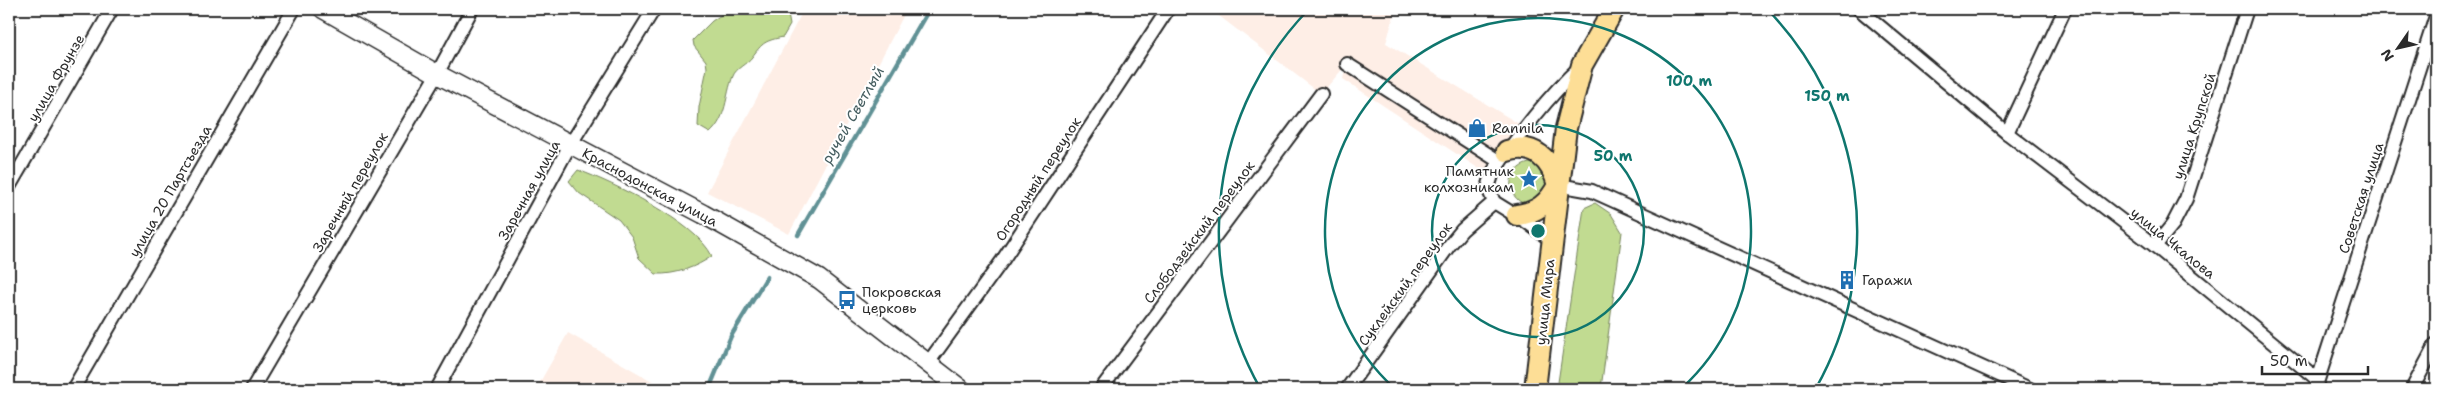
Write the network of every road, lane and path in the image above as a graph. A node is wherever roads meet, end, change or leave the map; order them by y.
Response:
1 (112, 9) edge
2 (294, 9) edge
3 (323, 9) edge
4 (472, 9) edge
5 (654, 9) edge
6 (1168, 9) edge
7 (1614, 9) edge
8 (1859, 9) edge
9 (2065, 9) edge
10 (2247, 9) edge
11 (2436, 16) edge
12 (1347, 64) dead end
13 (1582, 65) junction
14 (437, 74) junction
15 (1321, 94) dead end
16 (2007, 133) junction
17 (570, 145) junction
18 (1504, 157) junction
19 (1558, 185) junction
20 (9, 187) edge
21 (1494, 202) junction
22 (1517, 215) junction
23 (1551, 240) junction
24 (2155, 246) junction
25 (2436, 344) edge
26 (928, 362) junction
27 (2316, 384) edge
28 (72, 389) edge
29 (252, 389) edge
30 (437, 389) edge
31 (961, 389) edge
32 (1101, 389) edge
33 (1347, 389) edge
34 (1534, 389) edge
35 (2030, 389) edge
36 (2412, 389) edge

1 - 20 street, улица Фрунзе
2 - 28 street, улица 20 Партсъезда
3 - 14 street, Краснодонская улица
4 - 14 street, Заречный переулок
5 - 17 street, Заречная улица
6 - 26 street, Огородный переулок
7 - 13 main road, улица Мира
8 - 16 street, улица Чкалова
9 - 16 street
10 - 24 street, улица Крупской
11 - 27 street, Советская улица
12 - 18 street
13 - 18 street
13 - 19 main road, улица Мира
14 - 17 street, Краснодонская улица
14 - 29 street, Заречный переулок
15 - 32 street, Слободзейский переулок
16 - 24 street, улица Чкалова
17 - 26 street, Краснодонская улица
17 - 30 street, Заречная улица
18 - 19 main road
18 - 21 street
19 - 22 main road
19 - 23 main road, улица Мира
19 - 35 street
21 - 22 street
21 - 33 street, Суклейский переулок
22 - 23 street
23 - 34 main road, улица Мира
24 - 27 street, улица Чкалова
25 - 36 street
26 - 31 street, Краснодонская улица

